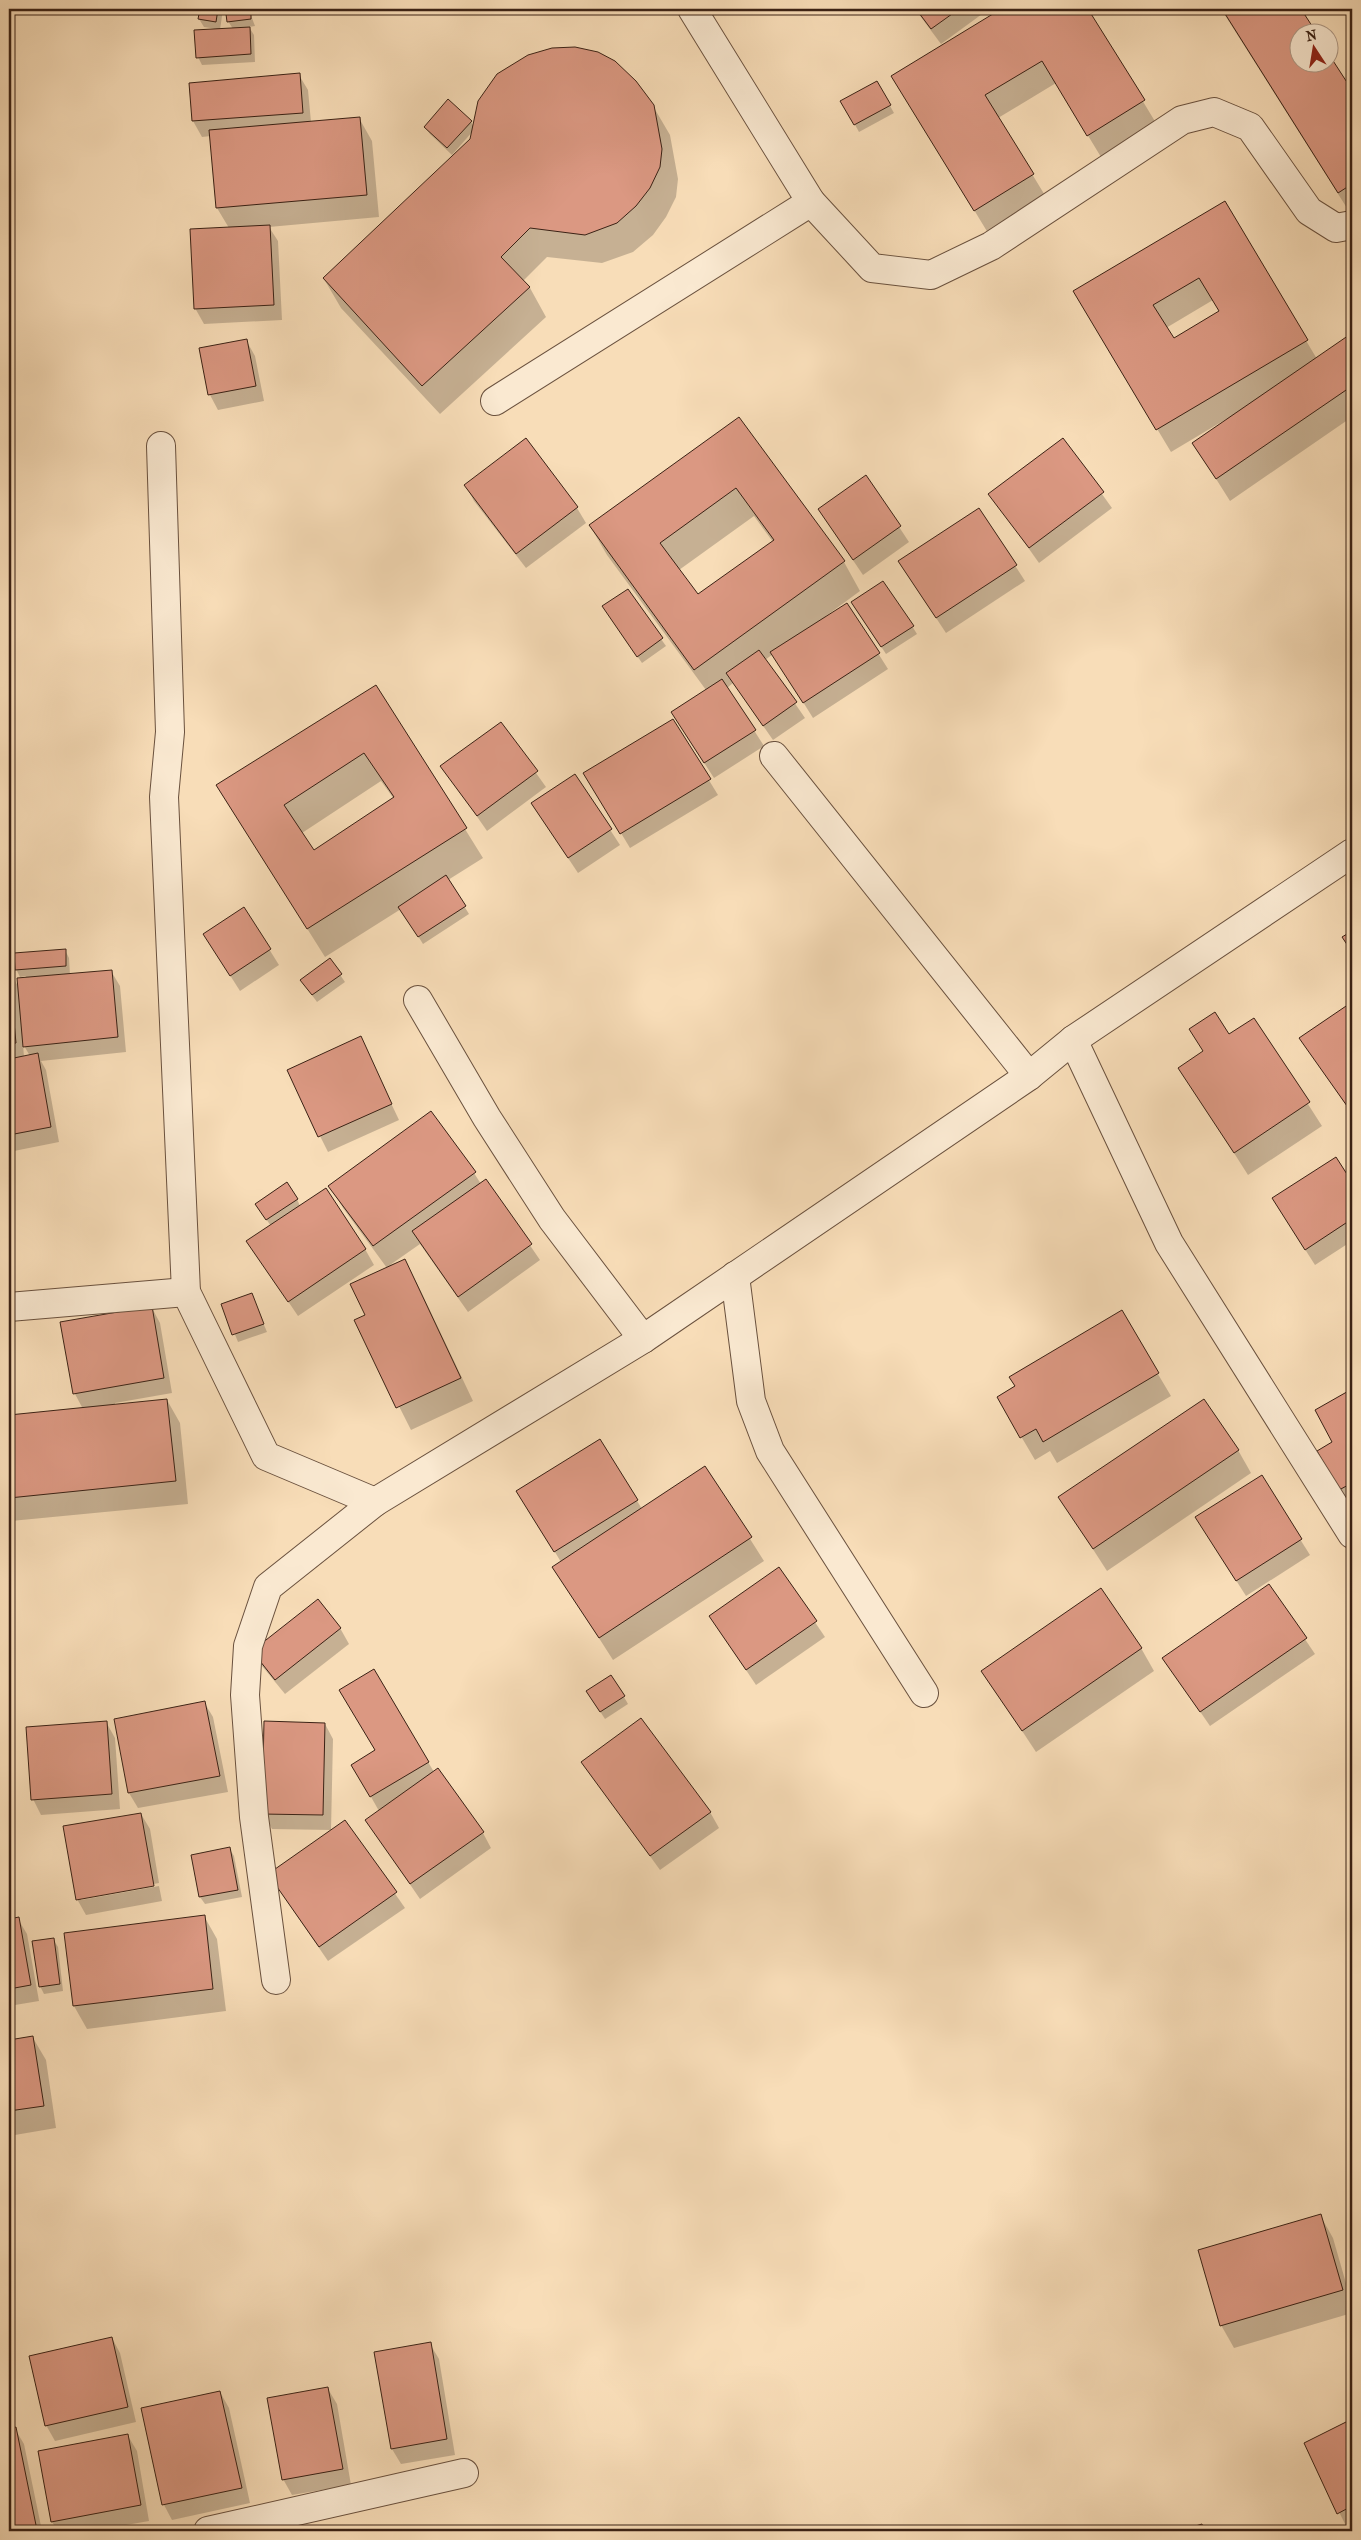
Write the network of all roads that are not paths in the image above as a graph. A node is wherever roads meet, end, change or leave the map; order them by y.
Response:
1 (692, 9) edge
2 (811, 202) junction
3 (1352, 225) edge
4 (495, 401) dead end
5 (161, 446) dead end
6 (774, 756) dead end
7 (1352, 853) edge
8 (418, 1000) dead end
9 (1073, 1040) junction
10 (1029, 1076) junction
11 (735, 1276) junction
12 (186, 1292) junction
13 (9, 1307) edge
14 (643, 1339) junction
15 (375, 1502) junction
16 (1352, 1534) edge
17 (924, 1693) dead end
18 (276, 1980) dead end
19 (464, 2473) dead end
20 (208, 2531) edge

1 - 2 street
2 - 3 street
2 - 4 street
5 - 12 street
6 - 10 street
7 - 9 street
8 - 14 street
9 - 10 street
9 - 16 street
10 - 11 street
11 - 14 street
11 - 17 street
12 - 13 street
12 - 15 street
14 - 15 street
15 - 18 street
19 - 20 street

